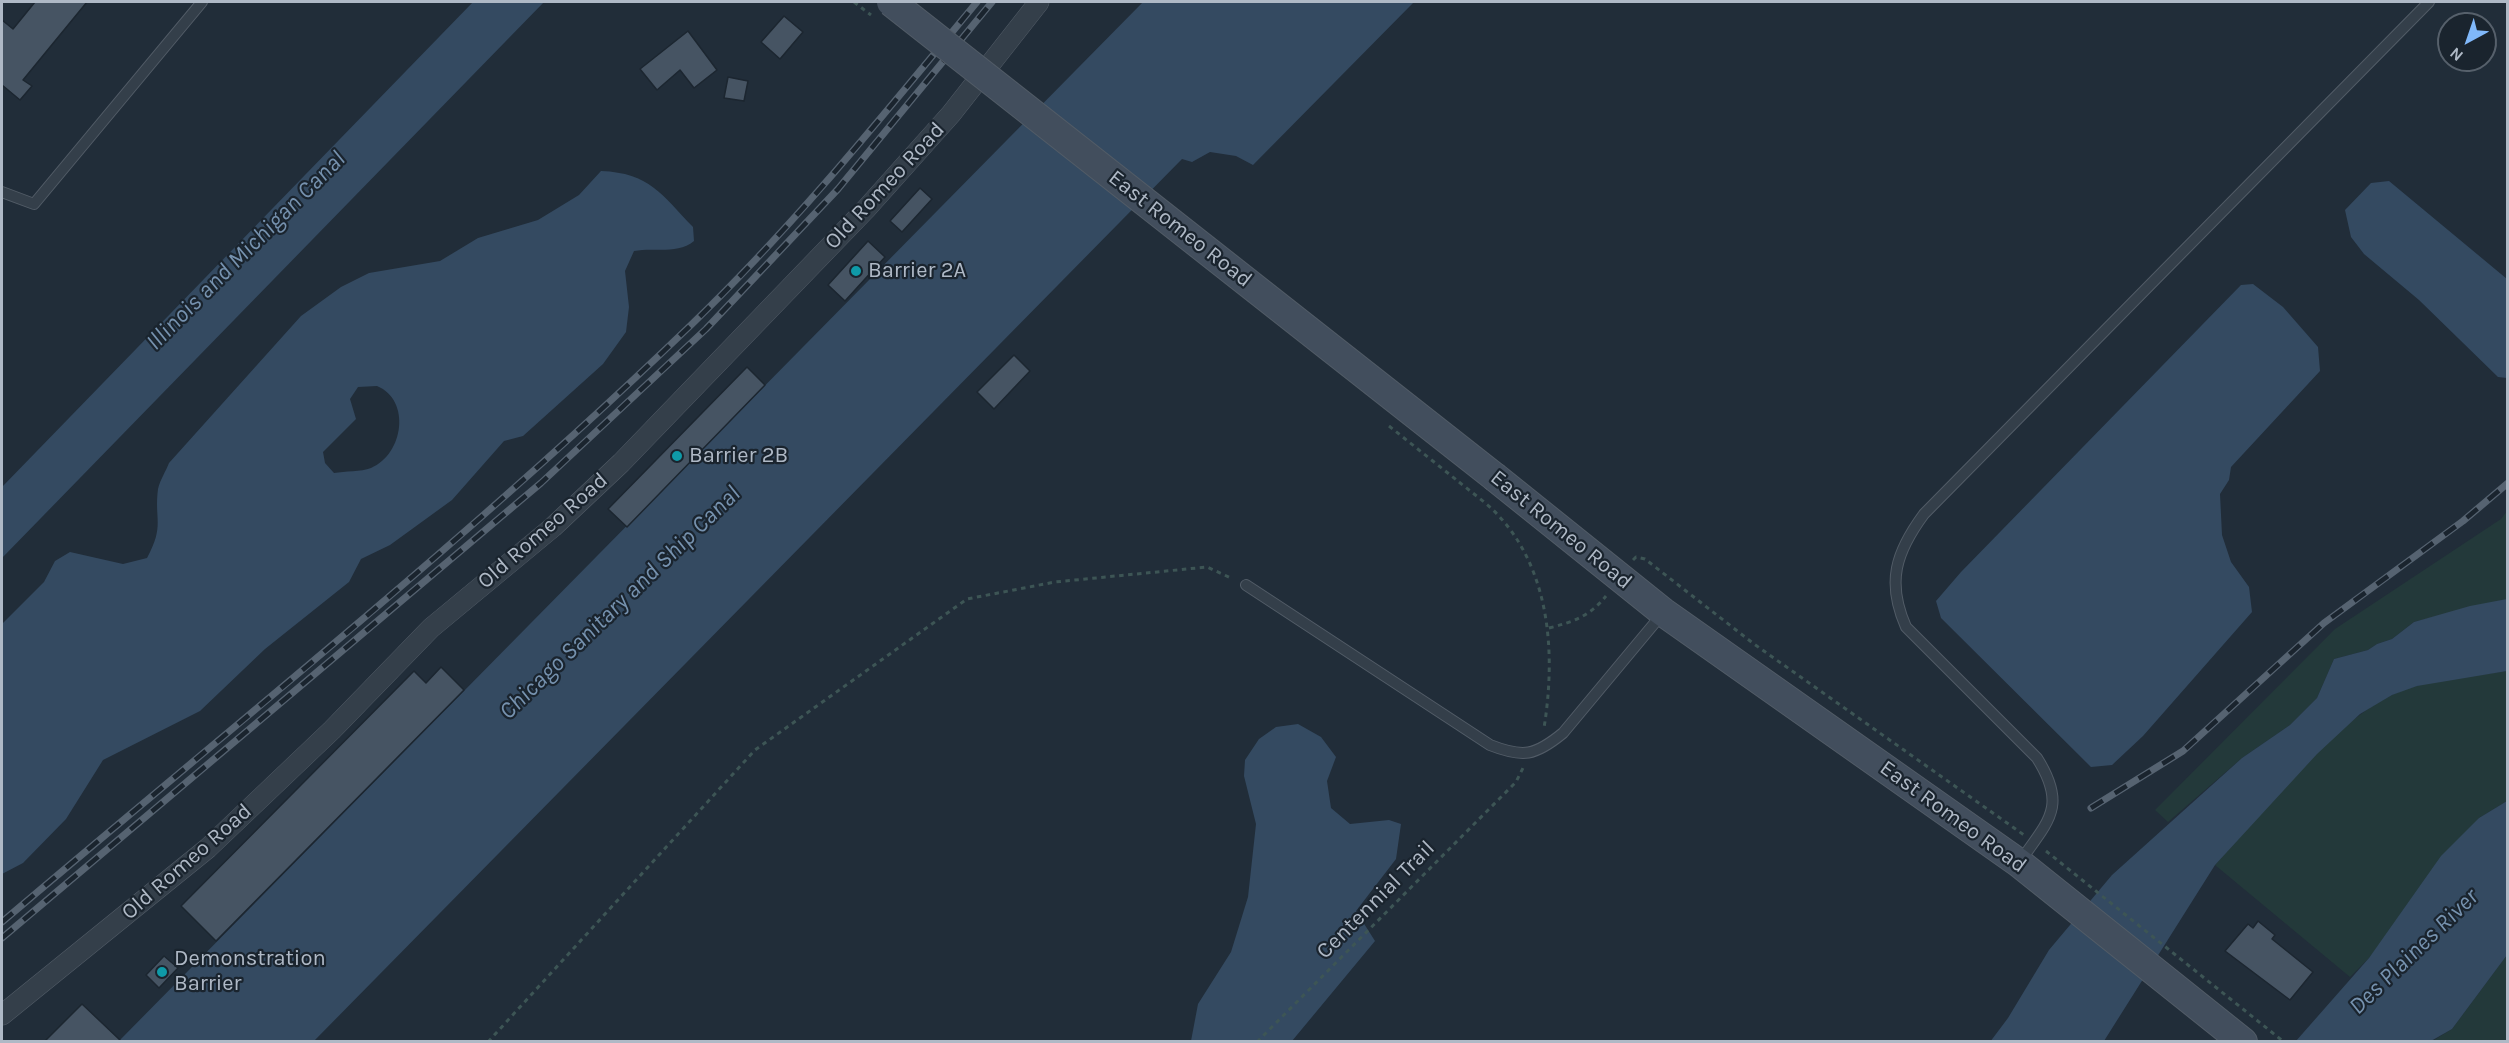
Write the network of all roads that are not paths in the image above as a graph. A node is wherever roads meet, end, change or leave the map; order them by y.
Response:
1 (202, 2) edge
2 (891, 2) edge
3 (1039, 2) edge
4 (2429, 2) edge
5 (2, 192) edge
6 (1246, 585) road end
7 (1663, 612) junction
8 (2026, 853) junction
9 (2, 1015) edge
10 (2243, 1041) edge

1 - 5 lane
2 - 7 main road, East Romeo Road, bridge
3 - 9 street, Old Romeo Road
4 - 8 lane
6 - 7 lane
7 - 8 main road, East Romeo Road
8 - 10 main road, East Romeo Road

